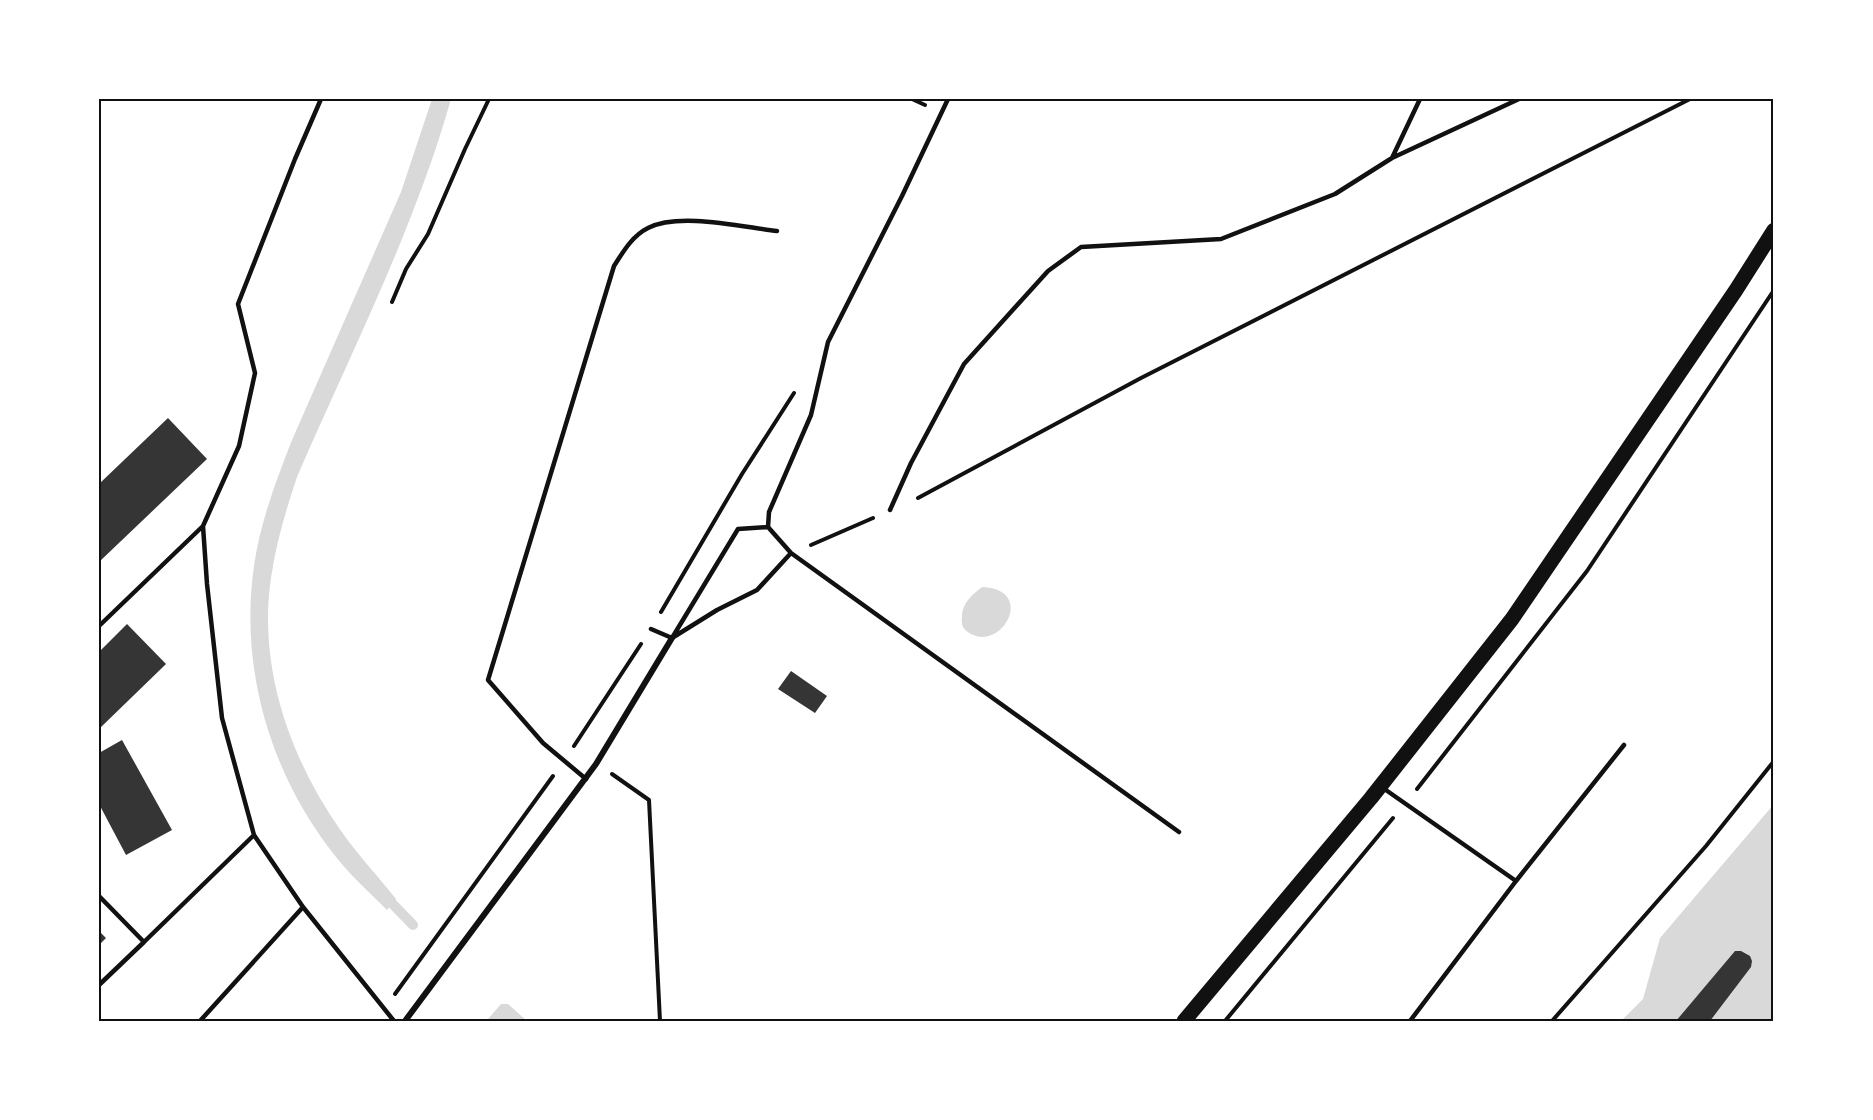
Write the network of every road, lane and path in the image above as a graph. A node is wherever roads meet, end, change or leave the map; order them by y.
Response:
1 (321, 99) edge
2 (489, 99) edge
3 (948, 99) edge
4 (1420, 99) edge
5 (1519, 99) edge
6 (1690, 99) edge
7 (1392, 158) junction
8 (1774, 230) edge
9 (777, 231) dead end
10 (392, 302) dead end
11 (797, 389) dead end
12 (890, 510) junction
13 (203, 526) junction
14 (768, 527) junction
15 (791, 554) junction
16 (99, 626) edge
17 (651, 629) junction
18 (672, 638) junction
19 (1624, 746) dead end
20 (564, 760) junction
21 (1774, 761) edge
22 (596, 764) junction
23 (586, 778) junction
24 (1380, 787) junction
25 (1179, 832) dead end
26 (254, 835) junction
27 (1516, 881) junction
28 (99, 896) edge
29 (303, 908) junction
30 (144, 942) junction
31 (99, 985) edge
32 (384, 1009) junction
33 (200, 1021) edge
34 (394, 1021) edge
35 (405, 1021) edge
36 (660, 1021) edge
37 (1184, 1021) edge
38 (1410, 1021) edge
39 (1552, 1021) edge

1 - 13 lane
2 - 10 path
3 - 14 lane
4 - 7 lane
5 - 7 lane
6 - 12 path
7 - 12 lane
8 - 24 main road
9 - 20 lane
11 - 17 path
12 - 15 path
13 - 16 lane
13 - 26 lane
14 - 15 lane
14 - 18 lane
15 - 18 lane
15 - 25 lane
17 - 18 lane
17 - 20 path
18 - 22 street
19 - 27 lane
20 - 23 lane
20 - 32 path
21 - 39 path
22 - 23 street
22 - 36 path
23 - 35 street
24 - 27 lane
24 - 37 main road
26 - 29 lane
26 - 30 lane
27 - 38 lane
28 - 30 lane
29 - 32 lane
29 - 33 lane
30 - 31 lane
32 - 34 lane

